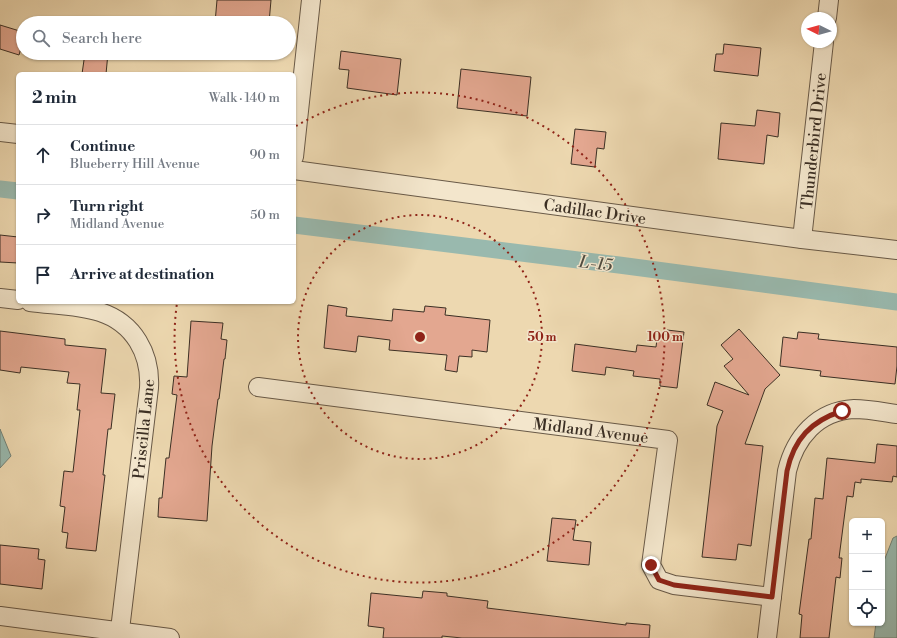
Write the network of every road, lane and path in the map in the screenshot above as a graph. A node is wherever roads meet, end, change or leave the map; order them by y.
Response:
1 (311, 0) edge
2 (829, 0) edge
3 (828, 12) edge
4 (823, 48) edge
5 (0, 132) edge
6 (16, 134) edge
7 (296, 139) edge
8 (296, 170) edge
9 (802, 239) junction
10 (897, 250) edge
11 (0, 298) edge
12 (16, 300) edge
13 (47, 304) edge
14 (258, 388) dead end
15 (897, 414) edge
16 (772, 597) junction
17 (0, 616) edge
18 (119, 635) edge
19 (170, 638) edge
20 (767, 638) edge

1 - 7 street
2 - 3 street
4 - 9 street, Thunderbird Drive
5 - 6 street
8 - 9 street, Cadillac Drive
9 - 10 street, Cadillac Drive
11 - 12 street
13 - 18 street, Priscilla Lane
14 - 16 street, Midland Avenue
15 - 16 street
16 - 20 street
17 - 18 street
18 - 19 street

